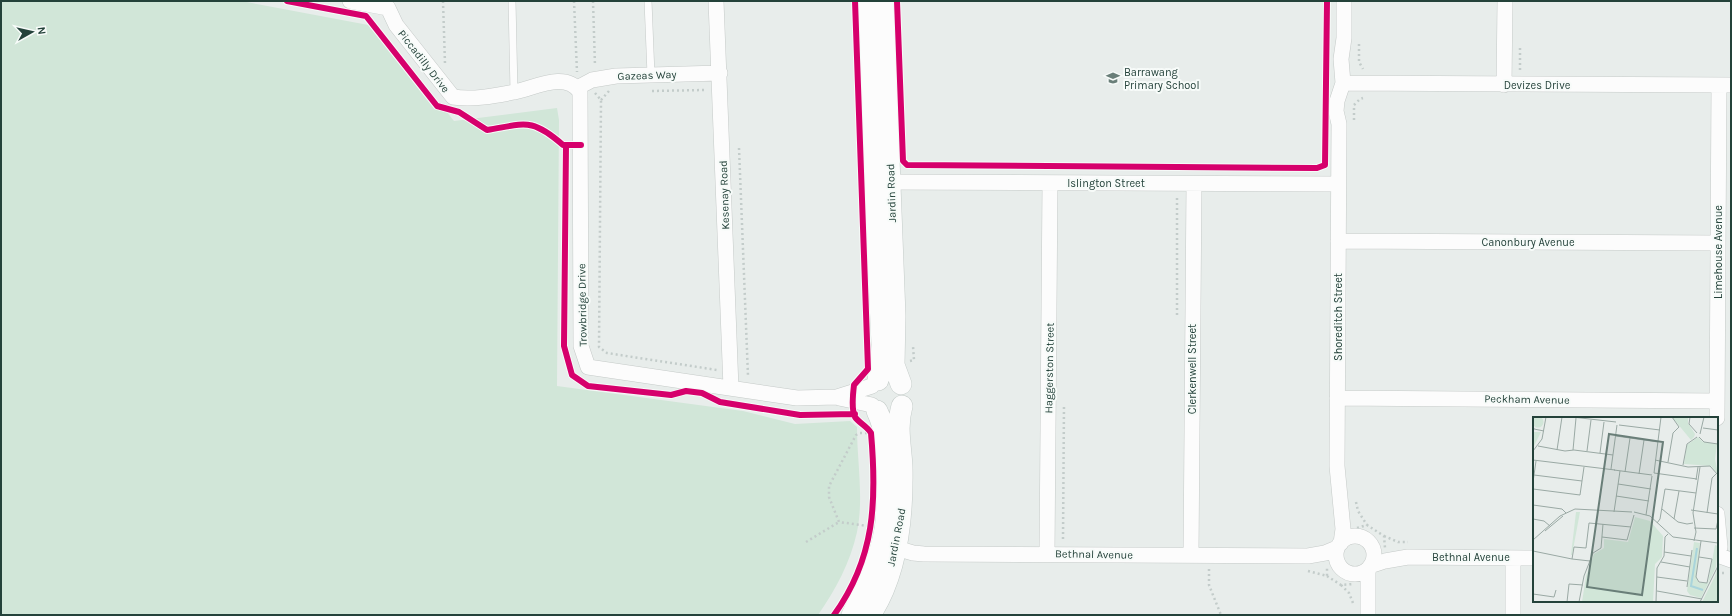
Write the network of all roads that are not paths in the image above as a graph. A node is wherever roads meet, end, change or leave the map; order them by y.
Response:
1 (350, 1) edge
2 (512, 1) edge
3 (648, 1) edge
4 (716, 1) edge
5 (866, 1) edge
6 (883, 1) edge
7 (1344, 1) edge
8 (1505, 1) edge
9 (720, 73) junction
10 (651, 75) junction
11 (586, 83) junction
12 (1353, 83) junction
13 (1504, 84) junction
14 (1725, 85) edge
15 (514, 92) junction
16 (883, 182) junction
17 (1050, 183) junction
18 (1194, 184) junction
19 (1338, 184) junction
20 (1338, 241) junction
21 (1718, 243) junction
22 (901, 384) junction
23 (731, 388) junction
24 (1337, 398) junction
25 (873, 401) junction
26 (1717, 401) junction
27 (902, 406) junction
28 (1717, 417) edge
29 (1342, 509) junction
30 (1718, 526) edge
31 (878, 535) junction
32 (1366, 536) junction
33 (1339, 546) junction
34 (1720, 551) edge
35 (1047, 554) junction
36 (1191, 555) junction
37 (1308, 556) junction
38 (1408, 557) junction
39 (1513, 558) junction
40 (1533, 558) edge
41 (1731, 560) edge
42 (1369, 567) junction
43 (1345, 576) junction
44 (1368, 610) edge
45 (852, 615) edge
46 (870, 615) edge
47 (1513, 615) edge

1 - 15 street, Piccadilly Drive
2 - 15 lane
3 - 10 lane
4 - 9 street, Kesenay Road
5 - 16 street, Jardin Road
6 - 16 street, Jardin Road
7 - 12 street, Shoreditch Street
8 - 13 street
9 - 10 street, Gazeas Way
9 - 23 street, Kesenay Road
10 - 11 street, Gazeas Way
11 - 15 street, Piccadilly Drive
11 - 23 street, Trowbridge Drive
12 - 13 street, Devizes Drive
12 - 19 street, Shoreditch Street
13 - 14 street, Devizes Drive
14 - 21 street, Limehouse Avenue
16 - 17 street, Islington Street
16 - 22 street, Jardin Road
16 - 25 street, Jardin Road
17 - 18 street, Islington Street
17 - 35 street, Haggerston Street
18 - 19 street, Islington Street
18 - 36 street, Clerkenwell Street
19 - 20 street, Shoreditch Street
20 - 21 street, Canonbury Avenue
20 - 24 street, Shoreditch Street
21 - 26 street, Limehouse Avenue
22 - 25 street
22 - 27 street
23 - 25 street, Trowbridge Drive
24 - 26 street, Peckham Avenue
24 - 29 street, Shoreditch Street
25 - 27 street
25 - 31 street, Jardin Road
26 - 28 street, Limehouse Avenue
27 - 31 street, Jardin Road
29 - 32 street, Shoreditch Street
29 - 33 street, Shoreditch Street
30 - 34 street
31 - 35 street, Bethnal Avenue
31 - 45 street, Jardin Road
31 - 46 street, Jardin Road
32 - 33 street
32 - 38 street, Bethnal Avenue
32 - 42 street
33 - 37 street, Bethnal Avenue
33 - 43 street
34 - 41 street
35 - 36 street, Bethnal Avenue
36 - 37 street, Bethnal Avenue
37 - 43 street, Bethnal Avenue
38 - 39 street, Bethnal Avenue
38 - 42 street, Bethnal Avenue
39 - 40 street, Bethnal Avenue
39 - 47 street
42 - 43 street
42 - 44 street
43 - 44 street

